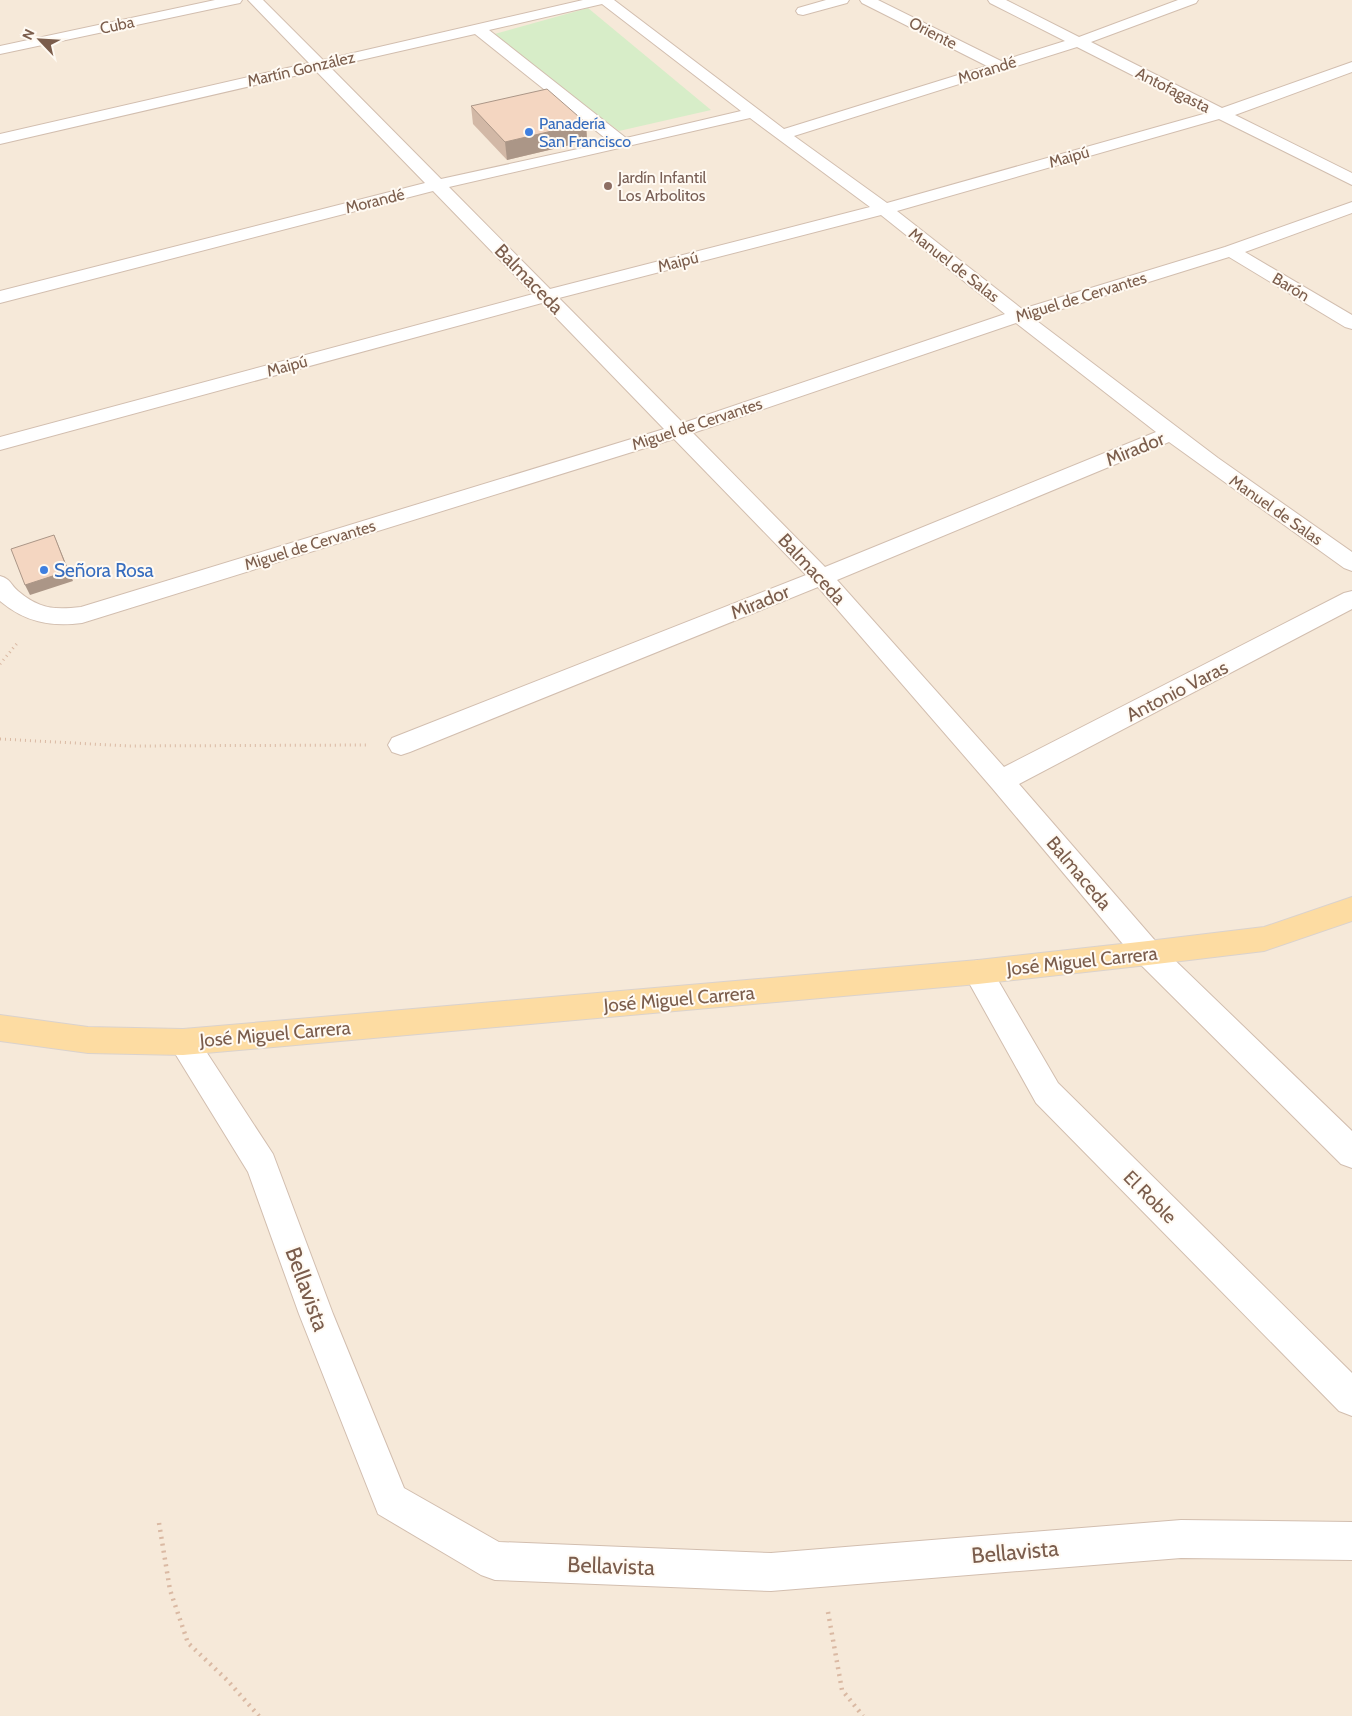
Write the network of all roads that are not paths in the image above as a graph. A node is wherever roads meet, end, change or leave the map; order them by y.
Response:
1 (235, 0) edge
2 (255, 0) edge
3 (604, 0) edge
4 (842, 0) edge
5 (867, 0) edge
6 (994, 0) edge
7 (1191, 0) edge
8 (803, 11) dead end
9 (478, 29) junction
10 (1078, 42) junction
11 (0, 50) edge
12 (319, 65) junction
13 (999, 66) junction
14 (1352, 67) edge
15 (753, 113) junction
16 (1221, 114) junction
17 (782, 135) junction
18 (0, 139) edge
19 (623, 144) junction
20 (1352, 180) edge
21 (437, 185) junction
22 (1352, 207) edge
23 (884, 209) junction
24 (1230, 251) junction
25 (0, 296) edge
26 (546, 296) junction
27 (1019, 316) junction
28 (1352, 323) edge
29 (678, 432) junction
30 (1172, 433) junction
31 (0, 444) edge
32 (1352, 564) edge
33 (822, 577) junction
34 (0, 584) edge
35 (1352, 599) edge
36 (401, 745) road end
37 (1001, 781) junction
38 (1352, 909) edge
39 (1148, 953) junction
40 (978, 972) junction
41 (0, 1028) edge
42 (183, 1042) junction
43 (1352, 1152) edge
44 (1352, 1398) edge
45 (1352, 1541) edge

1 - 11 street, Cuba
2 - 12 street, Balmaceda
3 - 9 street, Martín González
3 - 15 street, Manuel de Salas
4 - 8 street
5 - 13 street, Oriente
6 - 10 street, Antofagasta
7 - 10 street, Morandé
9 - 12 street, Martín González
9 - 19 street
10 - 13 street, Morandé
10 - 16 street, Antofagasta
12 - 18 street, Martín González
12 - 21 street, Balmaceda
13 - 17 street, Morandé
14 - 16 street, Maipú
15 - 17 street, Manuel de Salas
15 - 19 street, Morandé
16 - 20 street, Antofagasta
16 - 23 street, Maipú
17 - 23 street, Manuel de Salas
19 - 21 street, Morandé
21 - 25 street, Morandé
21 - 26 street, Balmaceda
22 - 24 street, Miguel de Cervantes
23 - 26 street, Maipú
23 - 27 street, Manuel de Salas
24 - 27 street, Miguel de Cervantes
24 - 28 street, Barón
26 - 29 street, Balmaceda
26 - 31 street, Maipú
27 - 29 street, Miguel de Cervantes
27 - 30 street, Manuel de Salas
29 - 33 street, Balmaceda
29 - 34 street, Miguel de Cervantes
30 - 32 street, Manuel de Salas
30 - 33 street, Mirador
33 - 36 street, Mirador
33 - 37 street, Balmaceda
35 - 37 street, Antonio Varas
37 - 39 street, Balmaceda
38 - 39 main road, José Miguel Carrera
39 - 40 main road, José Miguel Carrera
39 - 43 street, Balmaceda
40 - 42 main road, José Miguel Carrera
40 - 44 street, El Roble
41 - 42 main road, José Miguel Carrera
42 - 45 street, Bellavista

